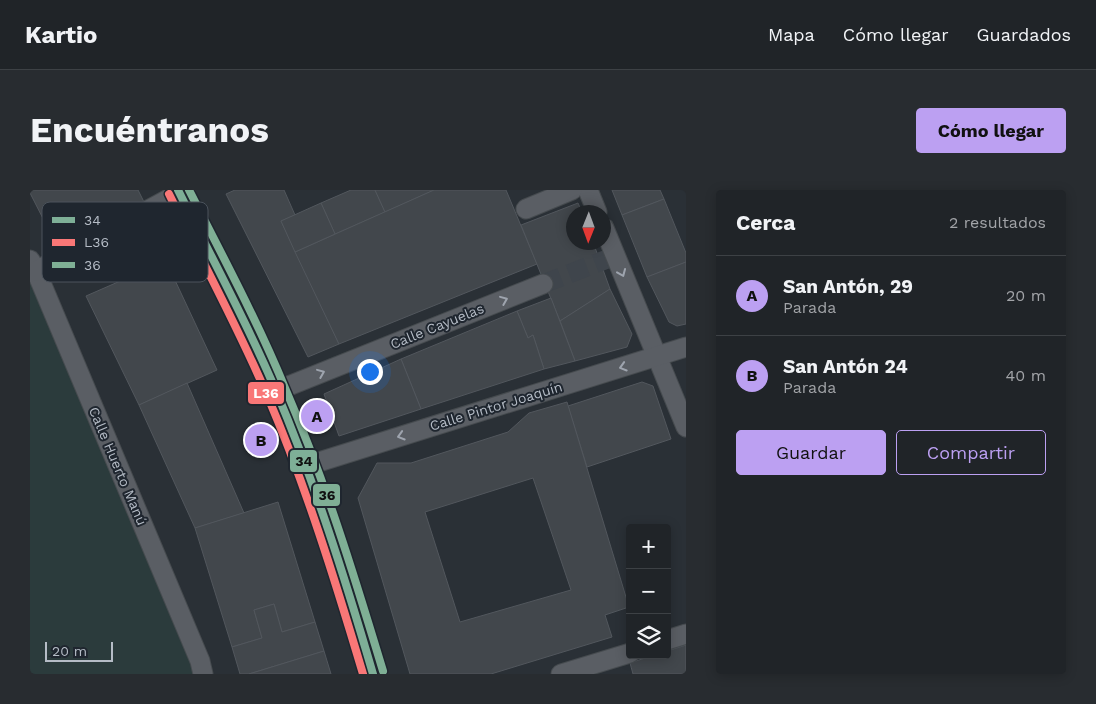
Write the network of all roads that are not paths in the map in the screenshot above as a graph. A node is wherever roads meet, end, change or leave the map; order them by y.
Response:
1 (572, 190) edge
2 (588, 190) edge
3 (181, 191) edge
4 (160, 202) edge
5 (594, 205) edge
6 (526, 209) dead end
7 (611, 245) edge
8 (208, 247) edge
9 (32, 268) edge
10 (543, 284) tunnel mouth
11 (686, 347) edge
12 (657, 356) junction
13 (276, 391) junction
14 (686, 427) edge
15 (306, 466) junction
16 (686, 634) edge
17 (671, 639) edge
18 (625, 654) edge
19 (203, 674) edge
20 (373, 674) edge
21 (561, 674) edge

1 - 6 street
2 - 5 street
3 - 4 street
7 -> 12 street
8 - 13 main road
9 - 19 street, Calle Huerto Manú
13 -> 10 street, Calle Cayuelas
11 - 12 street, Calle Pintor Joaquín
12 - 14 street
12 -> 15 street, Calle Pintor Joaquín
13 - 15 main road
15 - 20 main road
16 - 17 street
18 - 21 street

